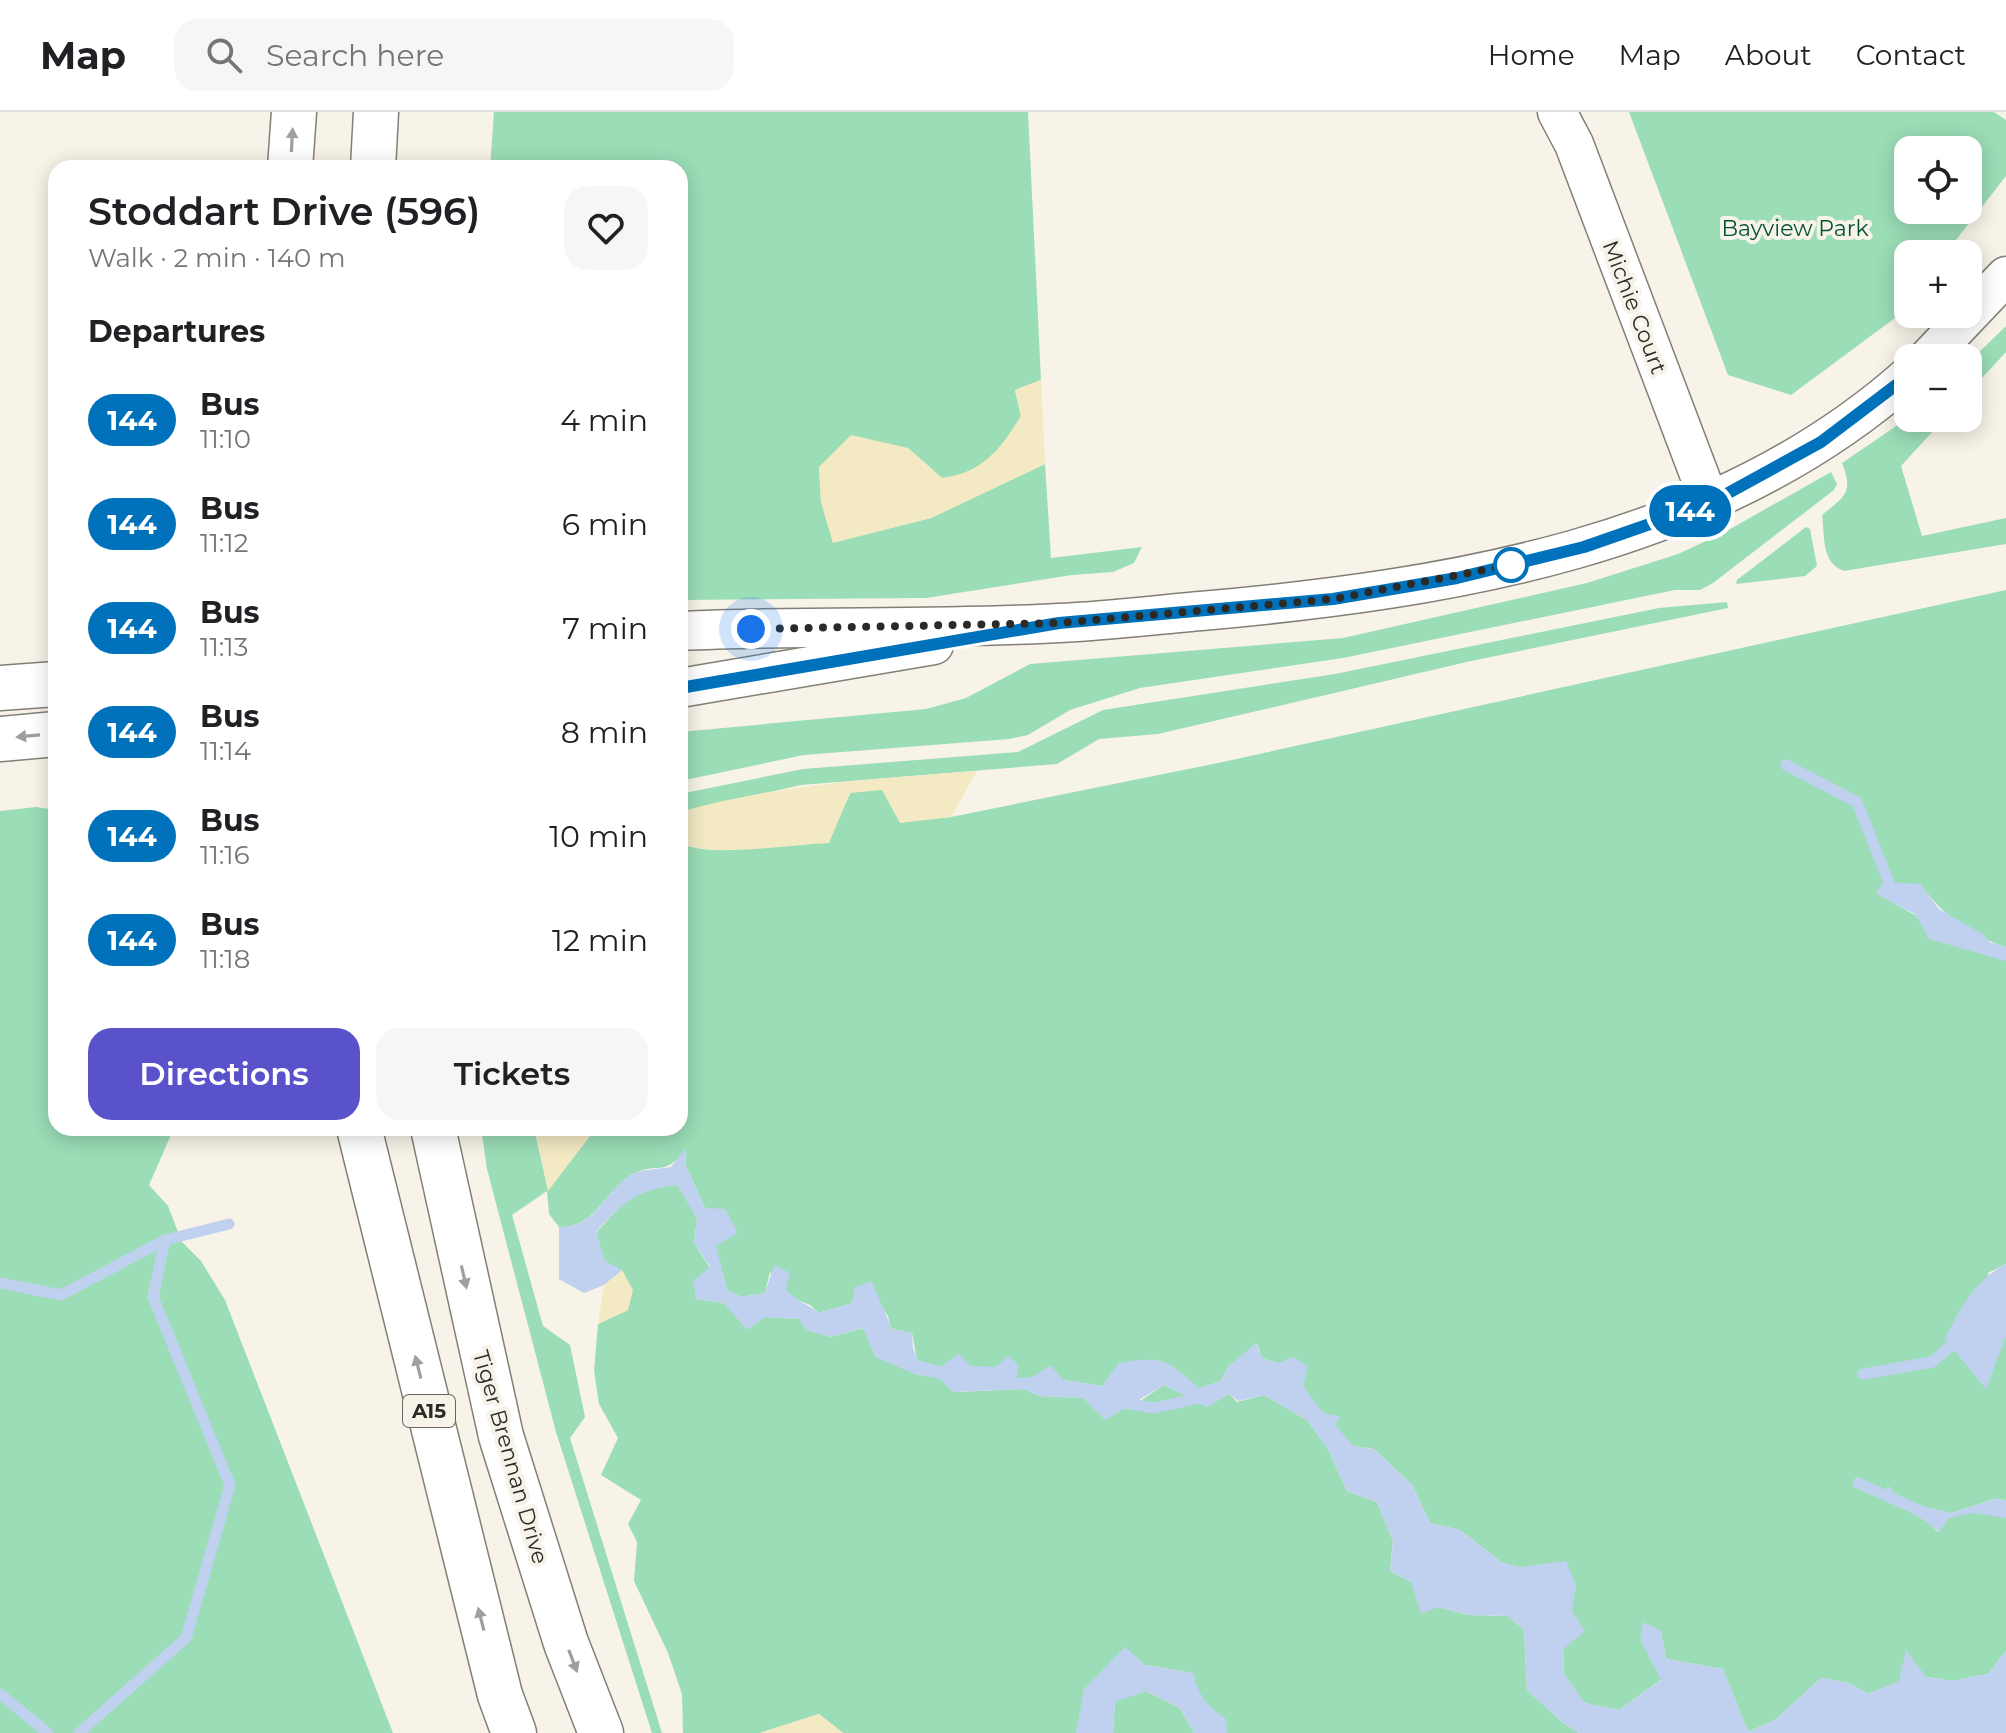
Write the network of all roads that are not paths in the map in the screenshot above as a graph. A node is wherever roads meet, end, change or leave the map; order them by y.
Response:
1 (294, 112) edge
2 (376, 112) edge
3 (1557, 112) edge
4 (291, 160) edge
5 (373, 160) edge
6 (2006, 276) edge
7 (1941, 344) edge
8 (1894, 387) edge
9 (1710, 503) junction
10 (1059, 623) junction
11 (688, 631) edge
12 (48, 685) edge
13 (688, 687) edge
14 (0, 688) edge
15 (48, 735) edge
16 (0, 739) edge
17 (361, 1136) edge
18 (435, 1136) edge
19 (514, 1733) edge
20 (601, 1733) edge

4 -> 1 main road
2 - 5 main road
3 - 9 street, Michie Court
6 - 7 street
8 - 9 street
9 - 10 street
10 - 11 street
10 - 13 street
12 - 14 main road
15 -> 16 main road
19 -> 17 main road, A15
18 -> 20 main road, Tiger Brennan Drive

